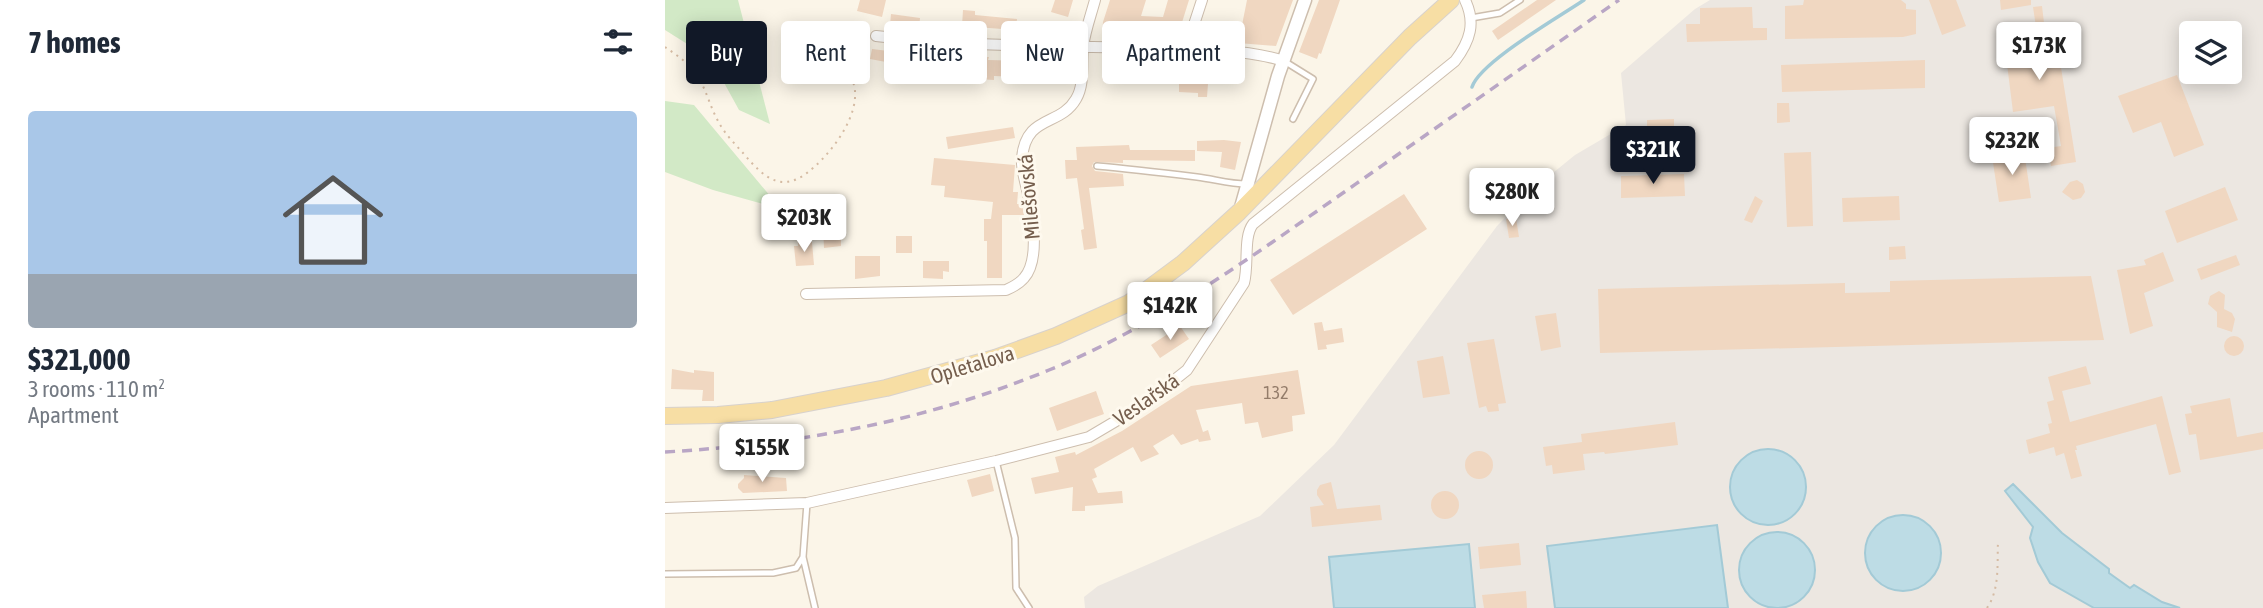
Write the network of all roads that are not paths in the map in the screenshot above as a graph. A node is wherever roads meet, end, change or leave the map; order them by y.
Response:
1 (1095, 0) edge
2 (1202, 0) edge
3 (1305, 0) edge
4 (1451, 0) edge
5 (1465, 0) edge
6 (1520, 0) edge
7 (1471, 18) junction
8 (1195, 21) edge
9 (1088, 27) edge
10 (876, 36) road end
11 (1001, 45) edge
12 (1245, 54) edge
13 (1284, 61) junction
14 (1081, 84) edge
15 (1293, 119) dead end
16 (1097, 166) dead end
17 (1247, 184) junction
18 (1239, 212) junction
19 (806, 294) dead end
20 (665, 416) edge
21 (996, 461) junction
22 (807, 503) junction
23 (665, 508) edge
24 (803, 557) junction
25 (665, 574) edge
26 (815, 608) edge
27 (1029, 608) edge

1 - 9 street
2 - 8 street
3 - 13 street
4 - 18 main road, Opletalova
5 - 7 street
6 - 7 lane
7 - 21 street, Veslařská
10 - 11 street
12 - 13 street
13 - 15 lane
13 - 17 street
14 - 19 street, Milešovská
16 - 17 lane
17 - 18 street
18 - 20 main road, Opletalova
21 - 22 street, Veslařská
21 - 27 lane
22 - 23 street, Veslařská
22 - 24 lane
24 - 25 lane
24 - 26 lane

